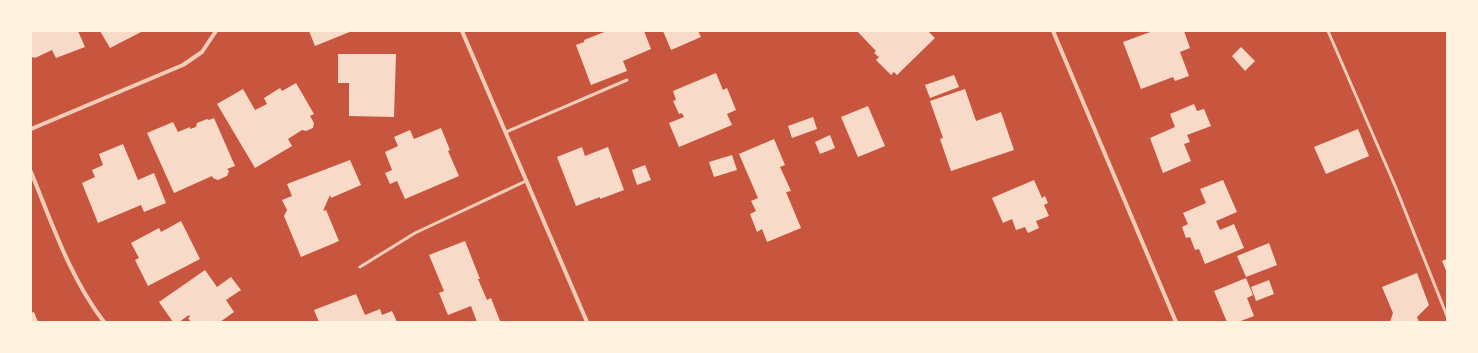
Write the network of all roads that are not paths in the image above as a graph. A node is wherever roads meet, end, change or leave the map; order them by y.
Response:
1 (216, 31) edge
2 (462, 31) edge
3 (1053, 31) edge
4 (1328, 31) edge
5 (626, 80) dead end
6 (31, 128) edge
7 (506, 132) junction
8 (31, 172) edge
9 (526, 180) junction
10 (360, 267) dead end
11 (1447, 316) edge
12 (104, 322) edge
13 (586, 322) edge
14 (1176, 322) edge

1 - 6 street
2 - 7 street
3 - 14 street
4 - 11 lane
5 - 7 lane
7 - 9 street
8 - 12 street
9 - 10 lane
9 - 13 street

